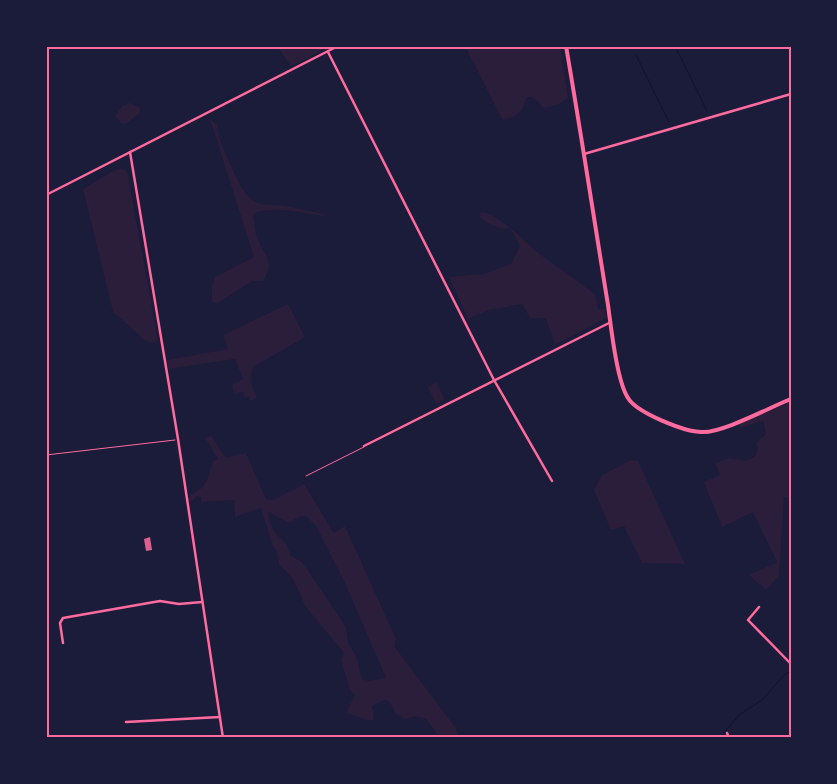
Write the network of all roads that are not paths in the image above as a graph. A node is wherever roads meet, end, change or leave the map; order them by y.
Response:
1 (338, 46) edge
2 (566, 46) edge
3 (328, 52) junction
4 (791, 94) edge
5 (130, 152) junction
6 (584, 154) junction
7 (46, 195) edge
8 (611, 322) junction
9 (494, 380) junction
10 (791, 399) edge
11 (364, 446) joint
12 (306, 476) dead end
13 (552, 481) dead end
14 (202, 602) junction
15 (759, 607) dead end
16 (63, 643) dead end
17 (791, 664) edge
18 (220, 717) junction
19 (126, 722) dead end
20 (727, 733) dead end
21 (223, 738) edge
22 (729, 738) edge

1 - 3 street
2 - 6 main road
3 - 5 street
3 - 9 street
4 - 6 street
5 - 7 street
5 - 14 street
6 - 8 main road
8 - 9 street
8 - 10 main road
9 - 11 street
9 - 13 street
11 - 12 lane
14 - 16 street
14 - 18 street
15 - 17 street
18 - 19 street
18 - 21 street
20 - 22 street

